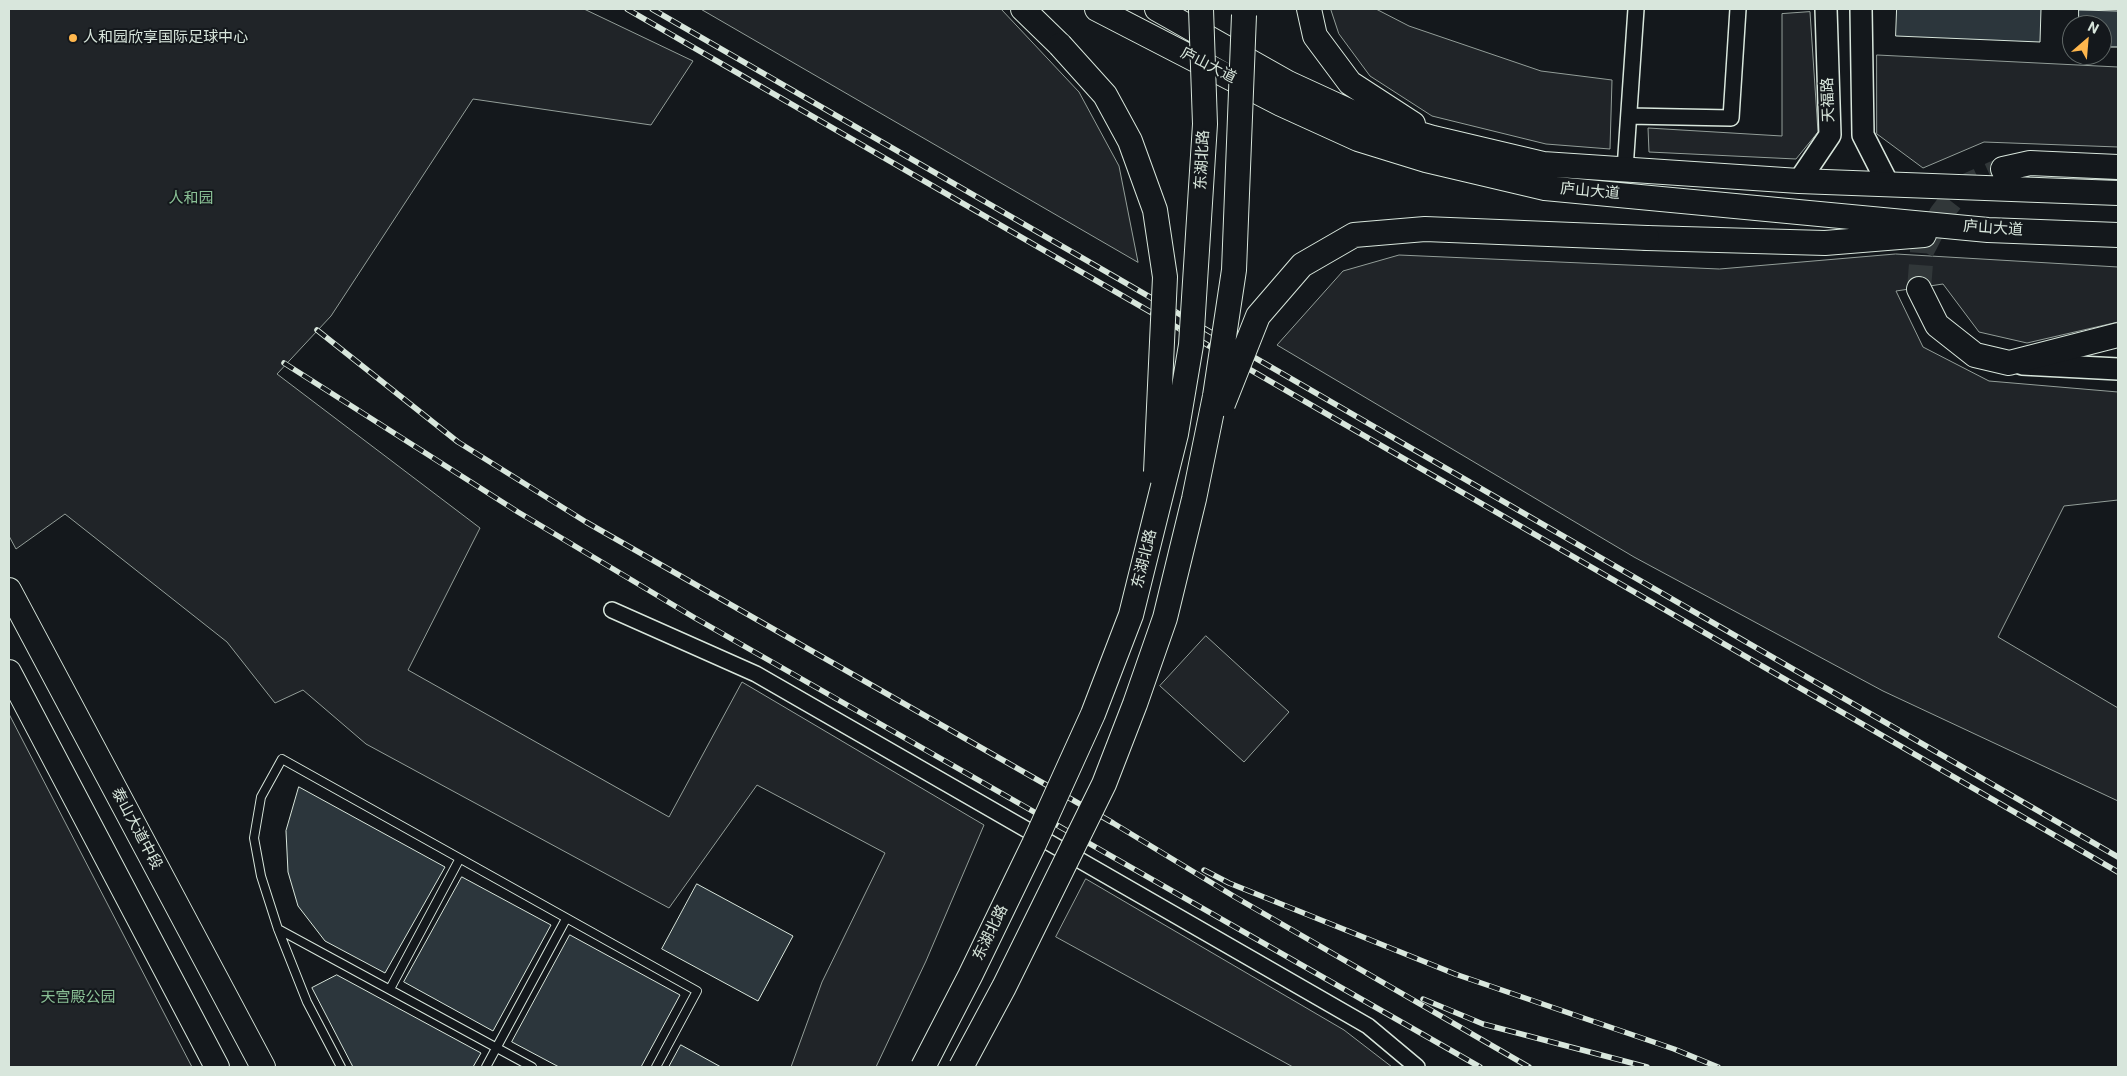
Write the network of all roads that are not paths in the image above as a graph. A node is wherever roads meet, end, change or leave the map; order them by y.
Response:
1 (1023, 9) edge
2 (1097, 9) edge
3 (1201, 9) edge
4 (1309, 9) edge
5 (1636, 9) edge
6 (1738, 9) edge
7 (1826, 9) edge
8 (1861, 9) edge
9 (1162, 10) edge
10 (1244, 12) edge
11 (1629, 116) junction
12 (1433, 138) junction
13 (2118, 167) edge
14 (1625, 169) junction
15 (2003, 169) tunnel mouth
16 (1799, 181) junction
17 (1888, 184) junction
18 (2118, 193) edge
19 (1988, 230) junction
20 (2118, 236) edge
21 (1919, 289) tunnel mouth
22 (2118, 335) edge
23 (2009, 363) junction
24 (2118, 368) edge
25 (1203, 452) junction
26 (1153, 528) junction
27 (9, 590) edge
28 (612, 610) dead end
29 (9, 672) edge
30 (459, 860) junction
31 (566, 919) junction
32 (278, 929) junction
33 (390, 989) junction
34 (497, 1048) junction
35 (217, 1067) edge
36 (263, 1067) edge
37 (342, 1067) edge
38 (486, 1067) edge
39 (532, 1067) edge
40 (656, 1067) edge
41 (923, 1067) edge
42 (961, 1067) edge
43 (1417, 1067) edge

1 - 26 main road, bridge
2 - 19 main road, 庐山大道
3 - 26 main road, 东湖北路, bridge
4 - 12 main road
5 - 11 street
6 - 11 street
7 - 16 street, 天福路
8 - 17 street
9 - 12 main road, 庐山大道
10 - 25 main road, bridge
11 - 14 street
12 - 14 main road, 庐山大道
13 - 15 main road
14 - 16 main road, 庐山大道
16 - 17 main road, 庐山大道
17 - 18 main road, 庐山大道
19 - 20 main road, 庐山大道
19 - 25 main road, bridge
21 - 23 main road
22 - 23 main road
23 - 24 street
25 - 42 main road, bridge
26 - 41 main road, 东湖北路, bridge
27 - 36 main road, 泰山大道中段
28 - 43 street
29 - 35 main road
30 - 31 lane
30 - 32 lane
30 - 33 lane
31 - 34 lane
31 - 40 lane
32 - 33 lane
32 - 37 lane
33 - 34 lane
34 - 38 lane
34 - 39 lane

